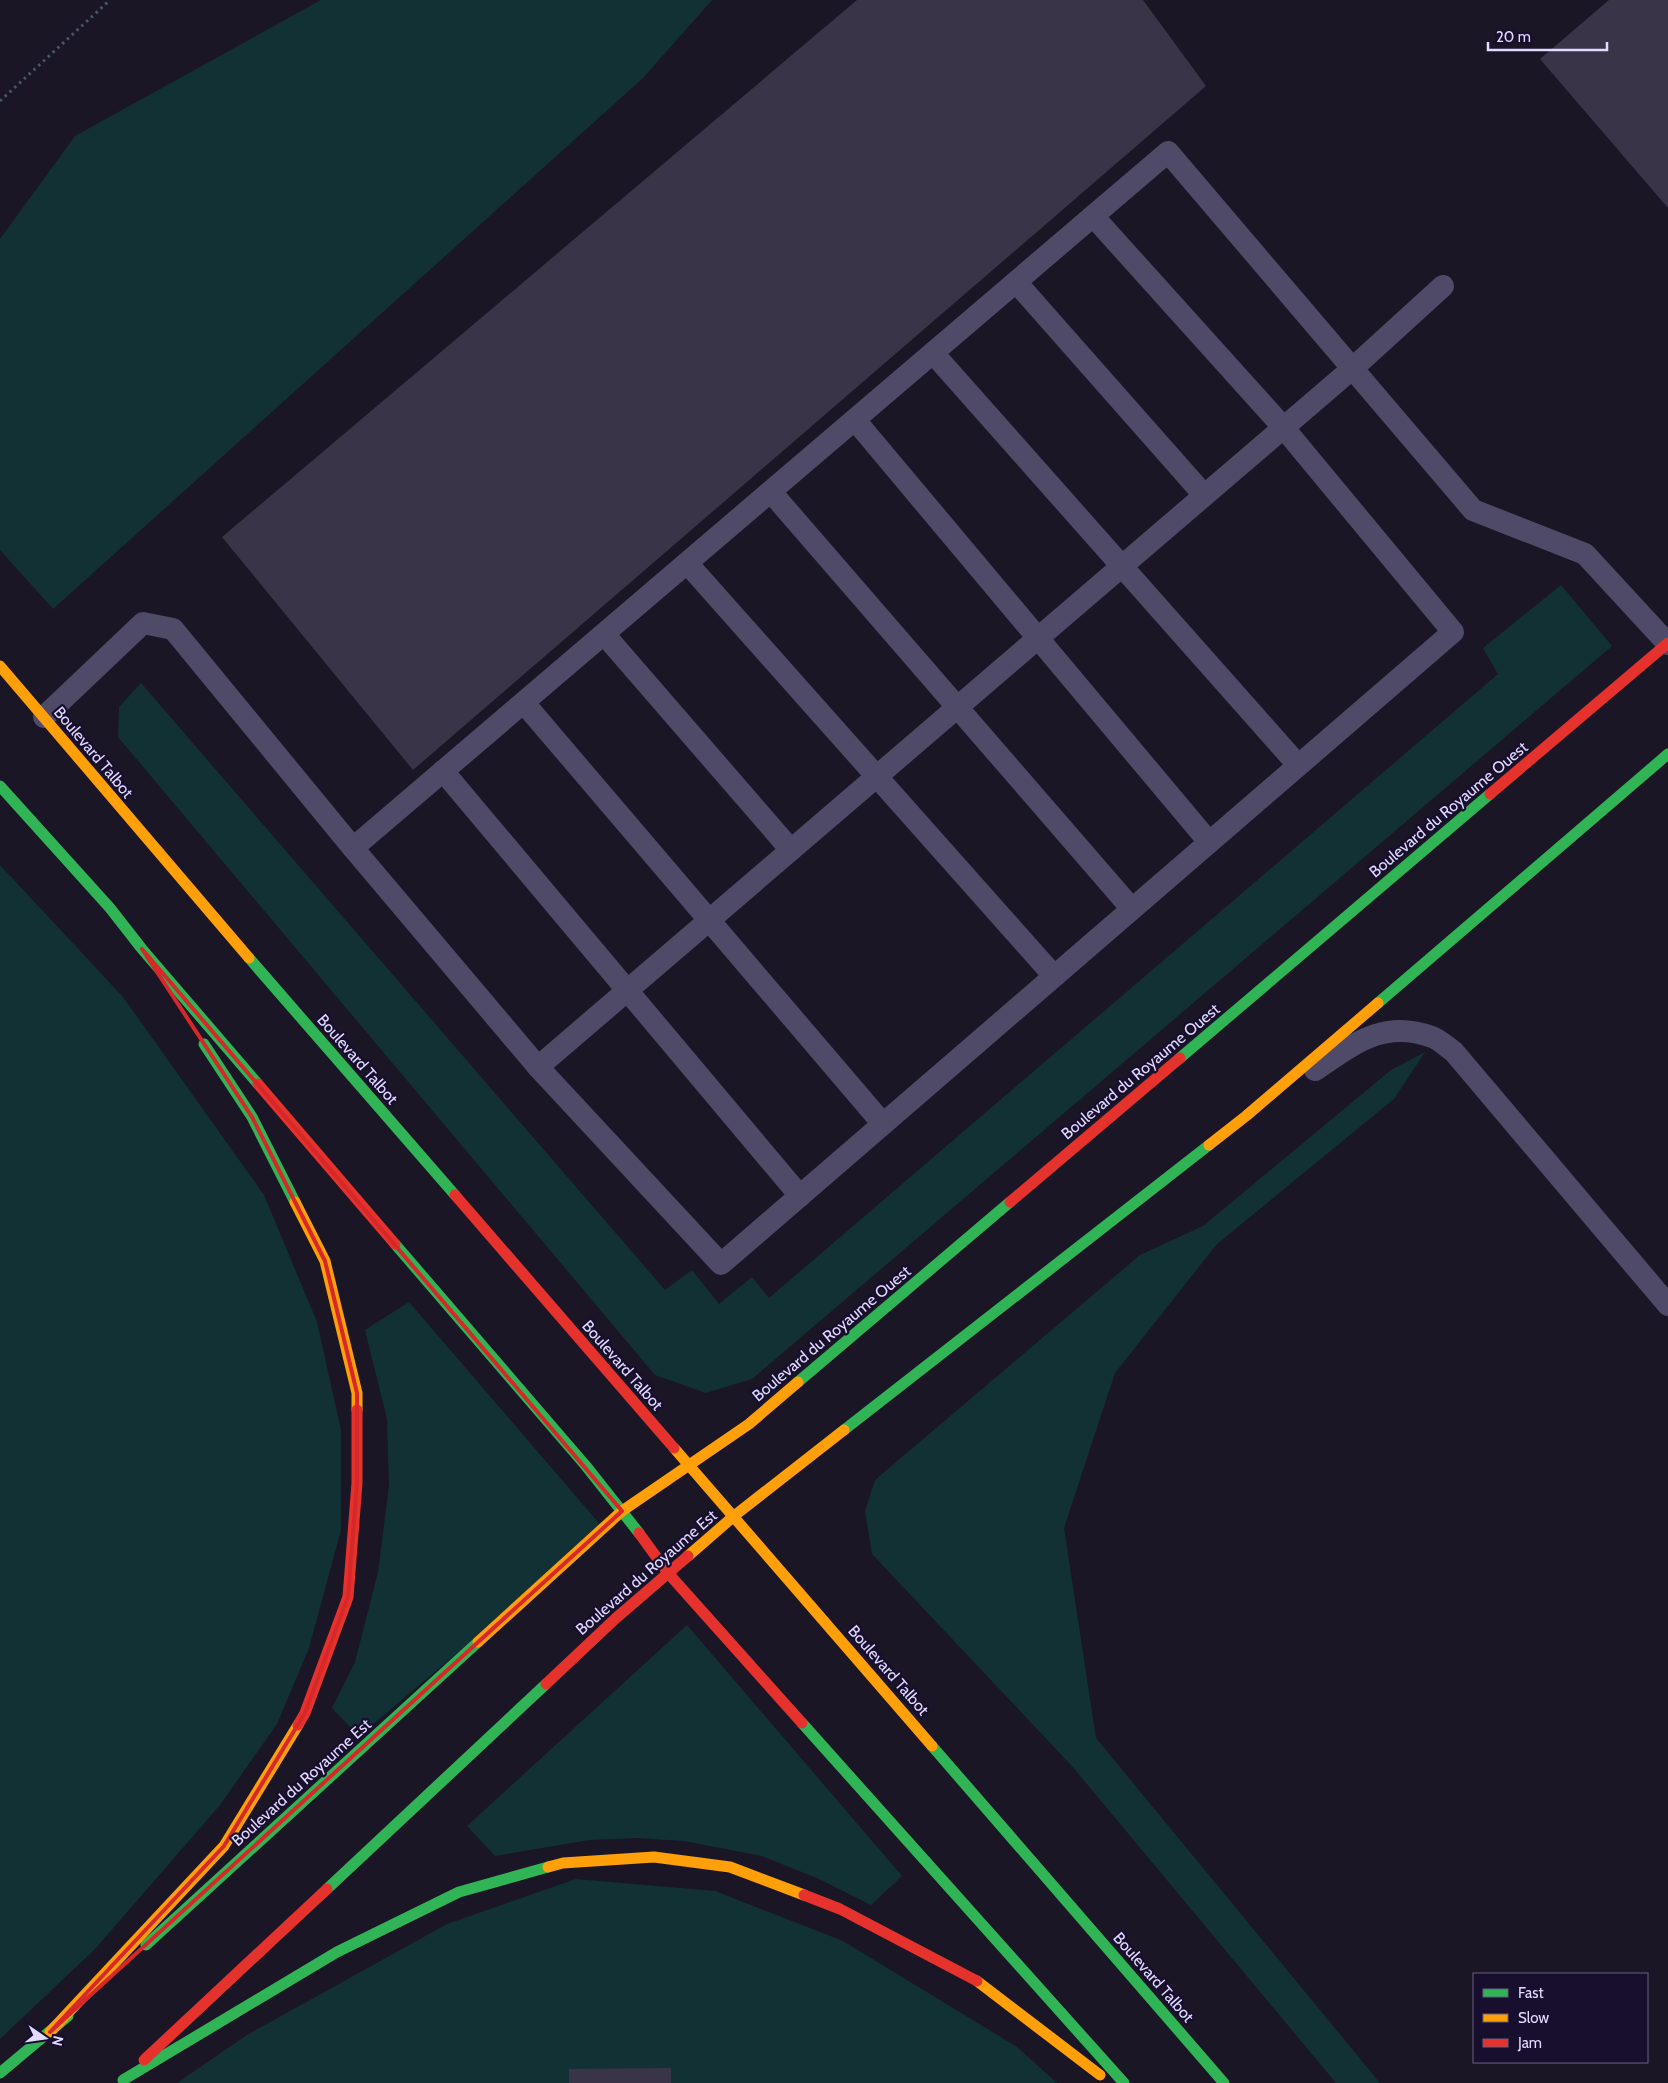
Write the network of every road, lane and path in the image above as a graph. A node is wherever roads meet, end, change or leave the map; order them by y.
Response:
1 (110, 0) edge
2 (0, 101) edge
3 (1093, 216) junction
4 (1016, 282) junction
5 (1443, 286) dead end
6 (933, 352) junction
7 (1352, 368) junction
8 (855, 420) junction
9 (1284, 427) junction
10 (770, 492) junction
11 (1204, 495) junction
12 (687, 563) junction
13 (1122, 566) junction
14 (604, 634) junction
15 (1038, 638) junction
16 (1668, 643) edge
17 (0, 666) edge
18 (524, 703) junction
19 (957, 707) junction
20 (44, 717) junction
21 (1668, 754) edge
22 (1298, 765) junction
23 (443, 771) junction
24 (876, 776) junction
25 (0, 786) edge
26 (1209, 842) junction
27 (353, 848) junction
28 (791, 850) junction
29 (1132, 909) junction
30 (710, 920) junction
31 (142, 949) junction
32 (1054, 976) junction
33 (627, 990) junction
34 (189, 1021) dead end
35 (200, 1037) dead end
36 (538, 1067) junction
37 (1246, 1116) junction
38 (883, 1124) junction
39 (800, 1196) junction
40 (1668, 1306) edge
41 (688, 1464) junction
42 (622, 1511) junction
43 (734, 1516) junction
44 (668, 1573) junction
45 (50, 2032) junction
46 (0, 2073) edge
47 (121, 2082) edge
48 (1110, 2083) edge
49 (1124, 2083) edge
50 (1224, 2083) edge

1 - 2 path
3 - 4 lane
3 - 7 lane
3 - 9 lane
4 - 6 lane
4 - 11 lane
5 - 7 lane
6 - 8 lane
6 - 13 lane
7 - 9 lane
7 - 16 lane
8 - 10 lane
8 - 15 lane
9 - 11 lane
9 - 22 lane
10 - 12 lane
10 - 19 lane
11 - 13 lane
12 - 14 lane
12 - 24 lane
13 - 15 lane
13 - 22 lane
14 - 18 lane
14 - 28 lane
15 - 19 lane
15 - 26 lane
16 - 41 main road, Boulevard du Royaume Ouest
17 - 20 main road, Boulevard Talbot
18 - 23 lane
18 - 30 lane
19 - 24 lane
19 - 29 lane
20 - 27 lane
20 - 41 main road, Boulevard Talbot
21 - 37 main road
22 - 26 lane
23 - 27 lane
23 - 33 lane
24 - 28 lane
24 - 32 lane
25 - 31 main road
26 - 29 lane
27 - 36 lane
28 - 30 lane
29 - 32 lane
30 - 33 lane
30 - 38 lane
31 - 34 main road
31 - 42 main road
32 - 38 lane
33 - 36 lane
33 - 39 lane
35 - 45 main road
36 - 39 lane
37 - 40 lane
37 - 43 main road
38 - 39 lane
41 - 42 main road, Boulevard du Royaume Ouest
41 - 43 main road, Boulevard Talbot
42 - 44 main road
42 - 45 main road, Boulevard du Royaume Est
43 - 44 main road, Boulevard du Royaume Est
43 - 50 main road, Boulevard Talbot
44 - 47 main road, Boulevard du Royaume Est
44 - 49 main road
45 - 46 main road, Boulevard du Royaume Est
47 - 48 main road

